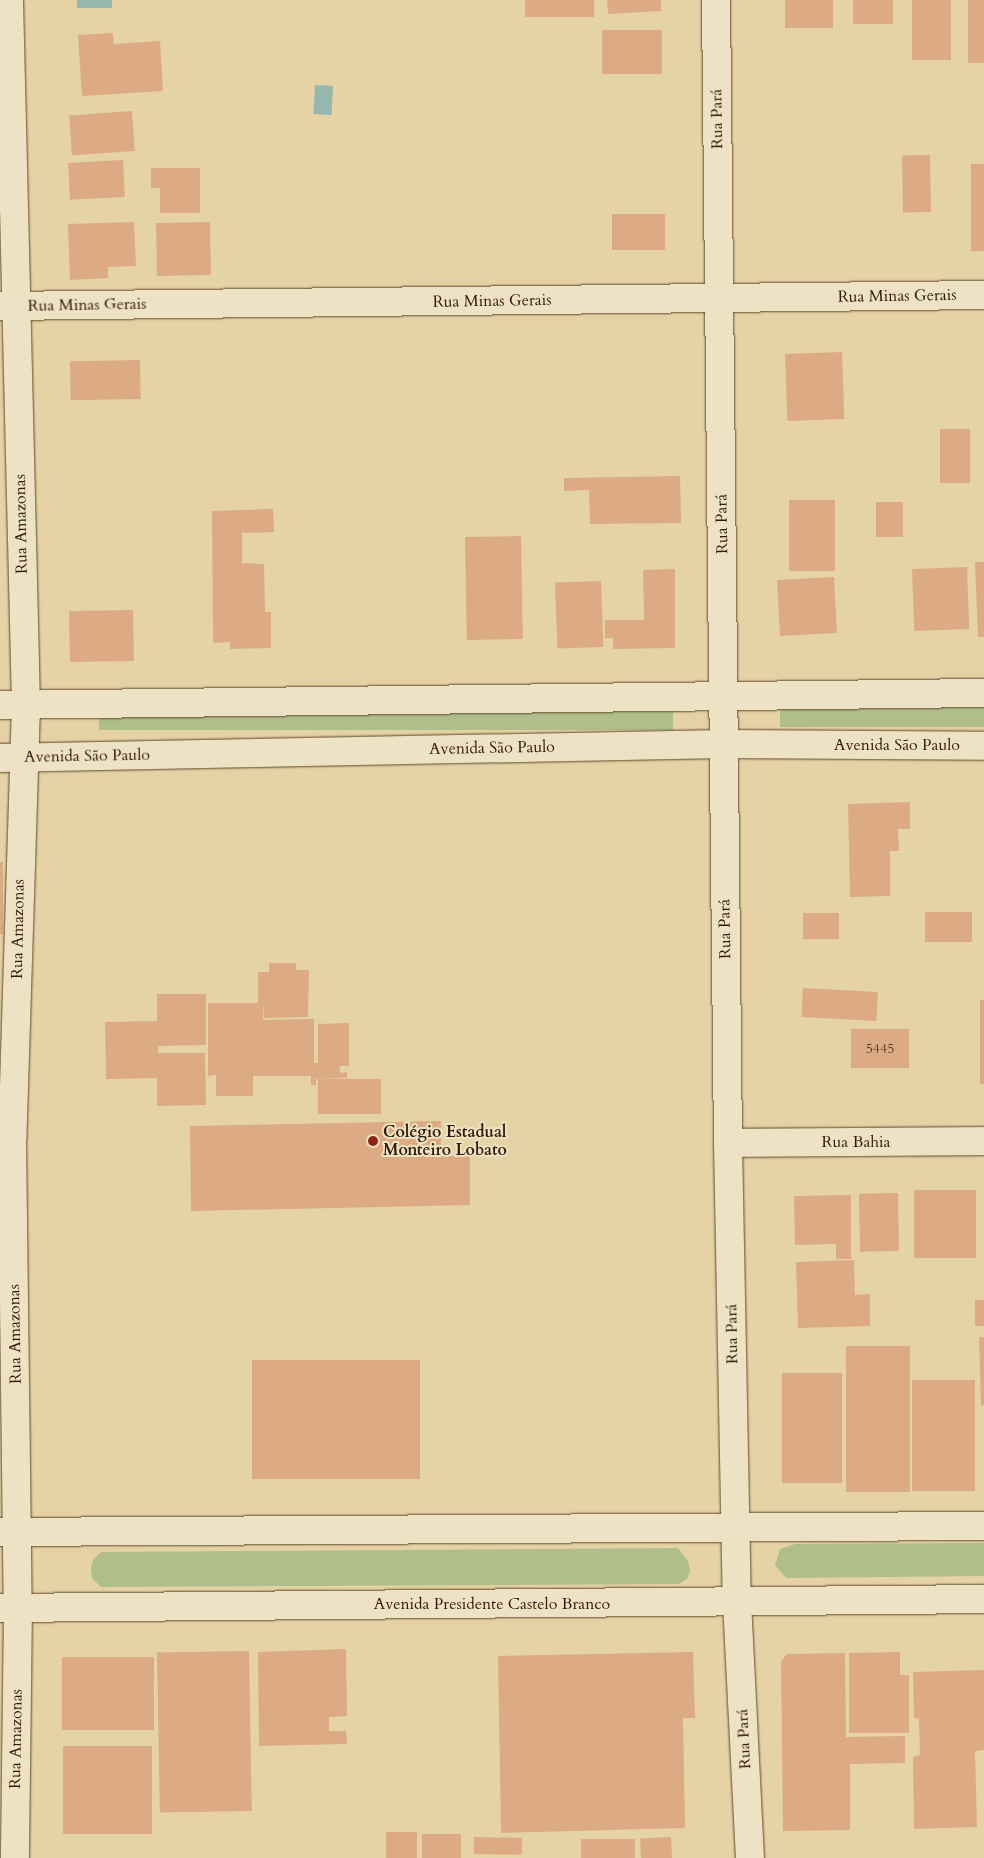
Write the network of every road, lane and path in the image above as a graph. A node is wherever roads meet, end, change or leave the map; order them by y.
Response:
1 (9, 0) edge
2 (716, 0) edge
3 (984, 295) edge
4 (719, 298) junction
5 (8, 306) edge
6 (984, 693) edge
7 (724, 696) junction
8 (13, 705) edge
9 (724, 744) junction
10 (984, 746) edge
11 (11, 758) edge
12 (6, 1139) edge
13 (984, 1140) edge
14 (728, 1142) junction
15 (984, 1526) edge
16 (737, 1527) junction
17 (8, 1532) edge
18 (984, 1599) edge
19 (737, 1602) junction
20 (9, 1607) edge
21 (15, 1858) edge
22 (750, 1858) edge

1 - 5 street, Rua Amazonas
2 - 4 street, Rua Pará
3 - 4 street, Rua Minas Gerais
4 - 5 street, Rua Minas Gerais
4 - 7 street, Rua Pará
5 - 8 street, Rua Amazonas
6 - 7 street
7 - 8 street
7 - 9 street, Rua Pará
8 - 11 street, Rua Amazonas
9 - 10 street, Avenida São Paulo
9 - 11 street, Avenida São Paulo
9 - 14 street, Rua Pará
11 - 12 street, Rua Amazonas
12 - 17 street, Rua Amazonas
13 - 14 street, Rua Bahia
14 - 16 street, Rua Pará
15 - 16 street
16 - 17 street
16 - 19 street, Rua Pará
17 - 20 street, Rua Amazonas
18 - 19 street, Avenida Presidente Castelo Branco
19 - 20 street, Avenida Presidente Castelo Branco
19 - 22 street, Rua Pará
20 - 21 street, Rua Amazonas

